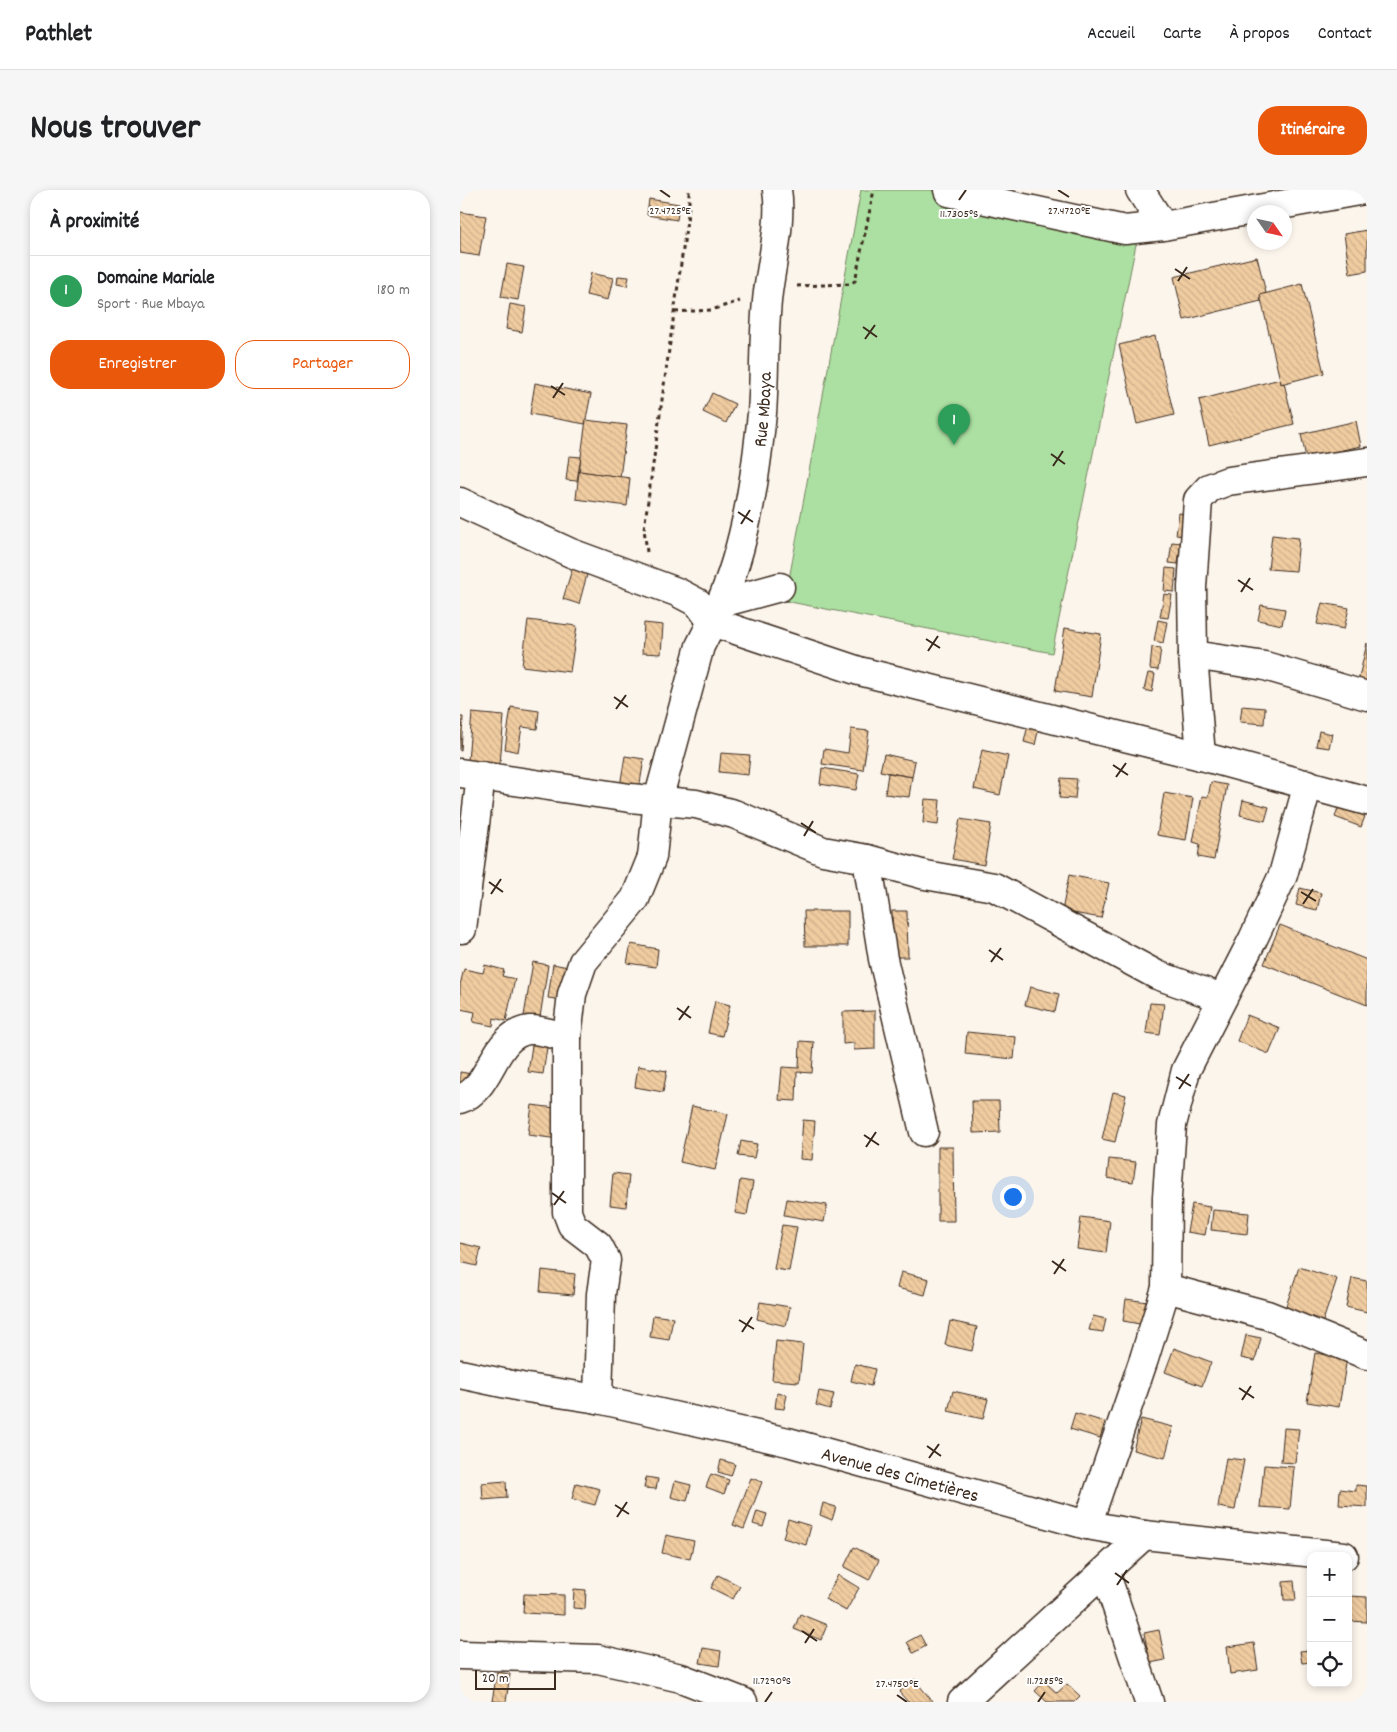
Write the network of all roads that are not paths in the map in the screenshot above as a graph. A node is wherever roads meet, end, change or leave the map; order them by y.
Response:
1 (777, 190) edge
2 (1140, 190) edge
3 (1364, 190) edge
4 (945, 191) edge
5 (1337, 193) edge
6 (1164, 226) junction
7 (1367, 462) edge
8 (460, 502) edge
9 (780, 587) dead end
10 (717, 612) junction
11 (1193, 655) junction
12 (1367, 696) edge
13 (1201, 756) junction
14 (470, 774) edge
15 (1308, 784) junction
16 (658, 800) junction
17 (1367, 801) edge
18 (867, 860) junction
19 (462, 930) dead end
20 (1222, 998) junction
21 (567, 1037) junction
22 (460, 1099) edge
23 (924, 1132) dead end
24 (1166, 1288) junction
25 (1367, 1355) edge
26 (460, 1374) edge
27 (598, 1399) junction
28 (1087, 1525) junction
29 (1144, 1535) junction
30 (1307, 1552) edge
31 (1352, 1556) edge
32 (1367, 1558) edge
33 (1105, 1572) junction
34 (460, 1655) edge
35 (744, 1702) edge
36 (962, 1702) edge
37 (1149, 1702) edge

1 - 10 street, Rue Mbaya
2 - 6 street
3 - 5 street
4 - 6 street
5 - 6 street
7 - 11 street
8 - 10 street
9 - 10 street
10 - 13 street
10 - 16 street, Rue Mbaya
11 - 12 street
11 - 13 street
13 - 15 street
14 - 16 street
14 - 19 street
15 - 17 street
15 - 20 street
16 - 18 street
16 - 21 street, Rue Mbaya
18 - 20 street
18 - 23 street
20 - 24 street
21 - 22 street
21 - 27 street, Rue Mbaya
24 - 25 street
24 - 28 street
26 - 27 street, Avenue des Cimetières
27 - 28 street, Avenue des Cimetières
28 - 29 street, Avenue des Cimetières
29 - 30 street, Avenue des Cimetières
29 - 33 street
31 - 32 street
33 - 36 street
33 - 37 street
34 - 35 street

